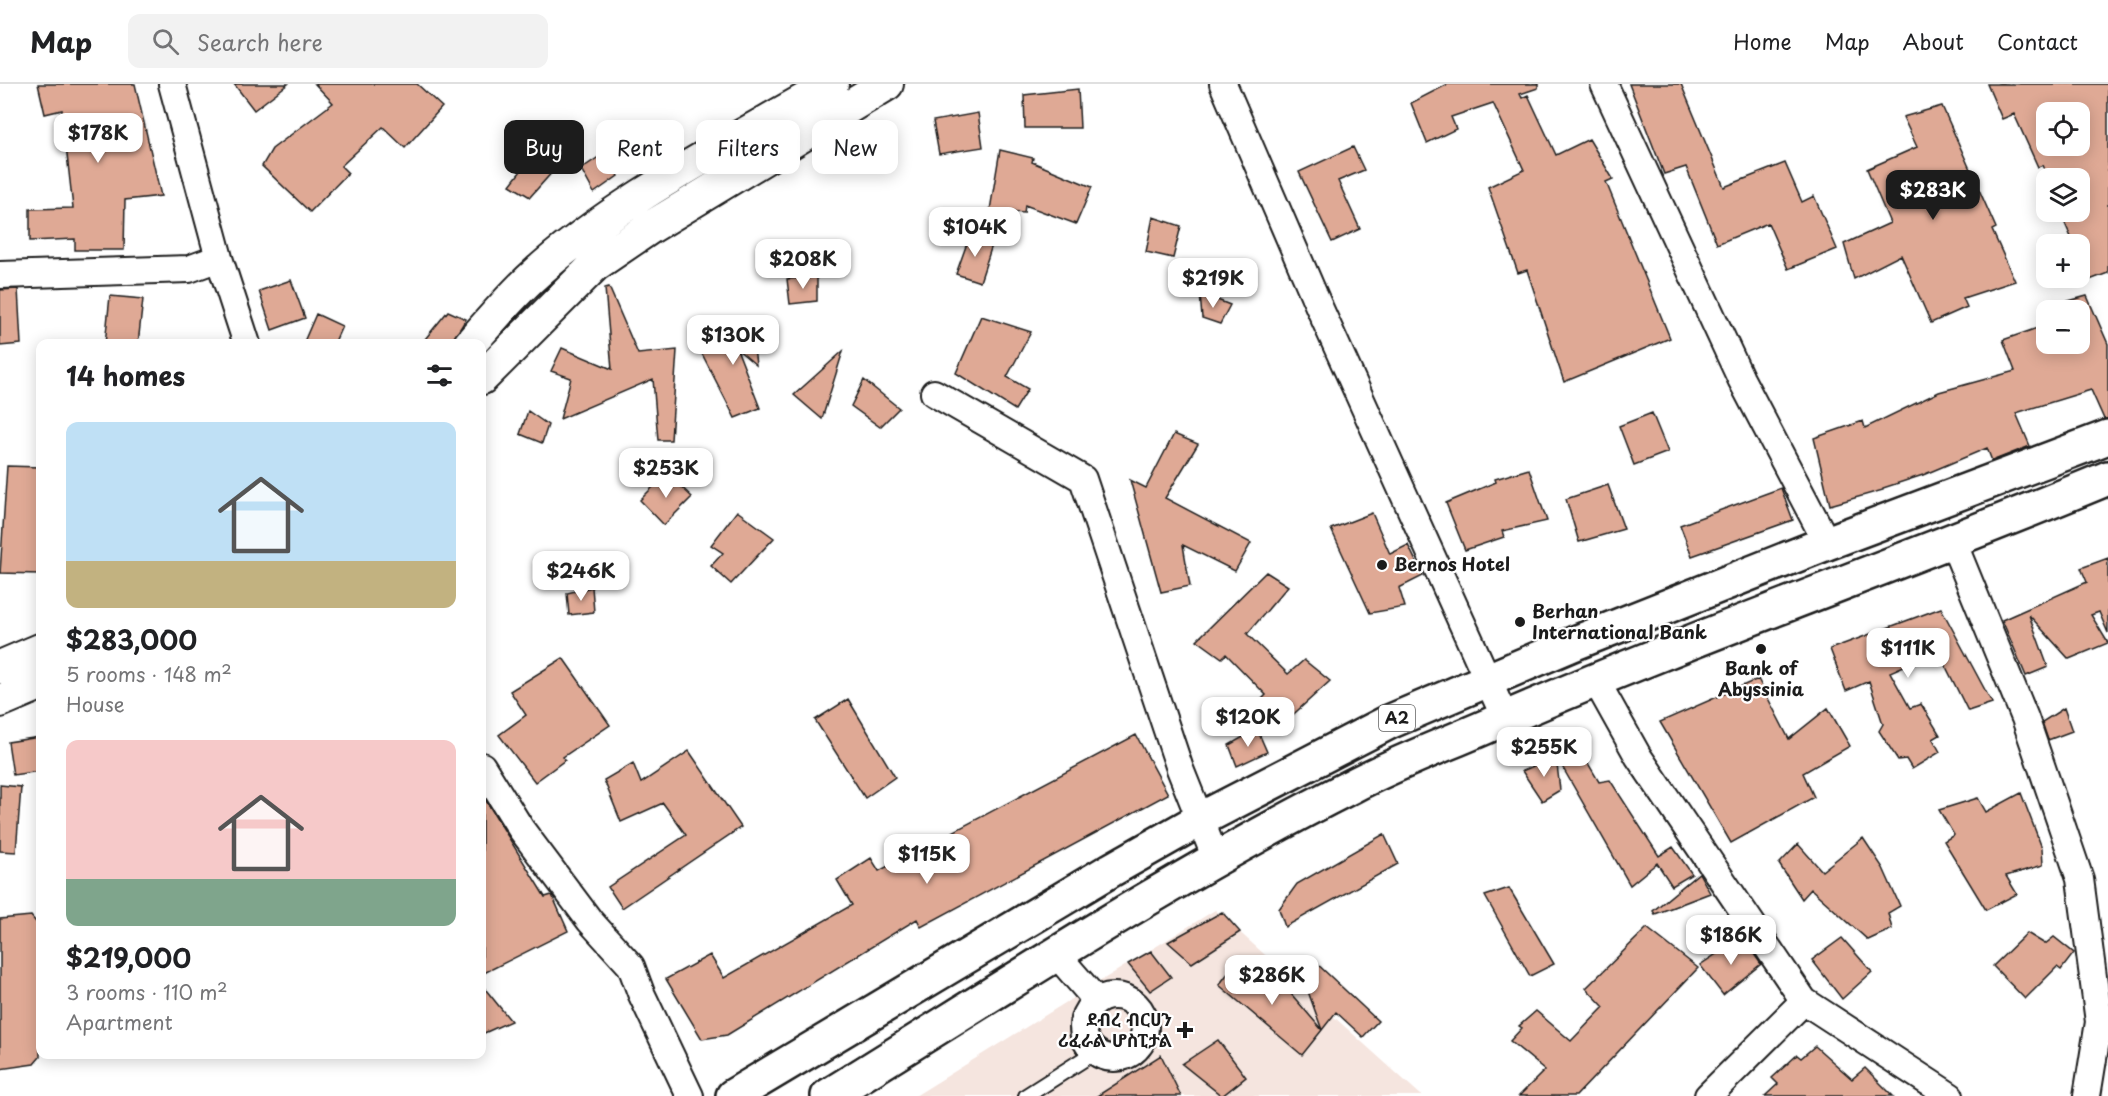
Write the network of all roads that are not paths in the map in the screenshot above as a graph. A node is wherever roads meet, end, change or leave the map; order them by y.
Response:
1 (172, 84) edge
2 (832, 84) edge
3 (887, 84) edge
4 (1223, 84) edge
5 (1604, 84) edge
6 (219, 258) junction
7 (0, 275) edge
8 (245, 339) edge
9 (475, 339) edge
10 (486, 374) edge
11 (934, 393) dead end
12 (2108, 437) edge
13 (2108, 477) edge
14 (1953, 542) junction
15 (1827, 543) junction
16 (36, 652) edge
17 (0, 667) edge
18 (1595, 679) junction
19 (1489, 680) junction
20 (36, 686) edge
21 (0, 701) edge
22 (1505, 718) junction
23 (486, 772) edge
24 (1201, 819) junction
25 (1216, 859) junction
26 (1057, 955) junction
27 (1097, 1000) junction
28 (1804, 1001) junction
29 (1095, 1052) junction
30 (690, 1096) edge
31 (733, 1096) edge
32 (828, 1096) edge
33 (1026, 1096) edge
34 (1708, 1096) edge
35 (1950, 1096) edge
36 (2087, 1096) edge

1 - 6 street
2 - 9 street
3 - 10 street
4 - 19 street
5 - 15 street
6 - 7 street
6 - 8 street
11 - 24 street
12 - 15 highway, A2
13 - 14 highway, A2
14 - 18 highway, A2
14 - 36 street
15 - 19 highway, A2
16 - 17 street
18 - 22 highway, A2
18 - 28 street
19 - 22 street
19 - 24 highway, A2
20 - 21 street
22 - 25 highway, A2
23 - 30 street
24 - 25 street
24 - 31 highway, A2
25 - 26 highway, A2
26 - 27 street
26 - 32 highway, A2
27 - 29 street
27 - 29 street
28 - 34 street
28 - 35 street
29 - 33 lane

